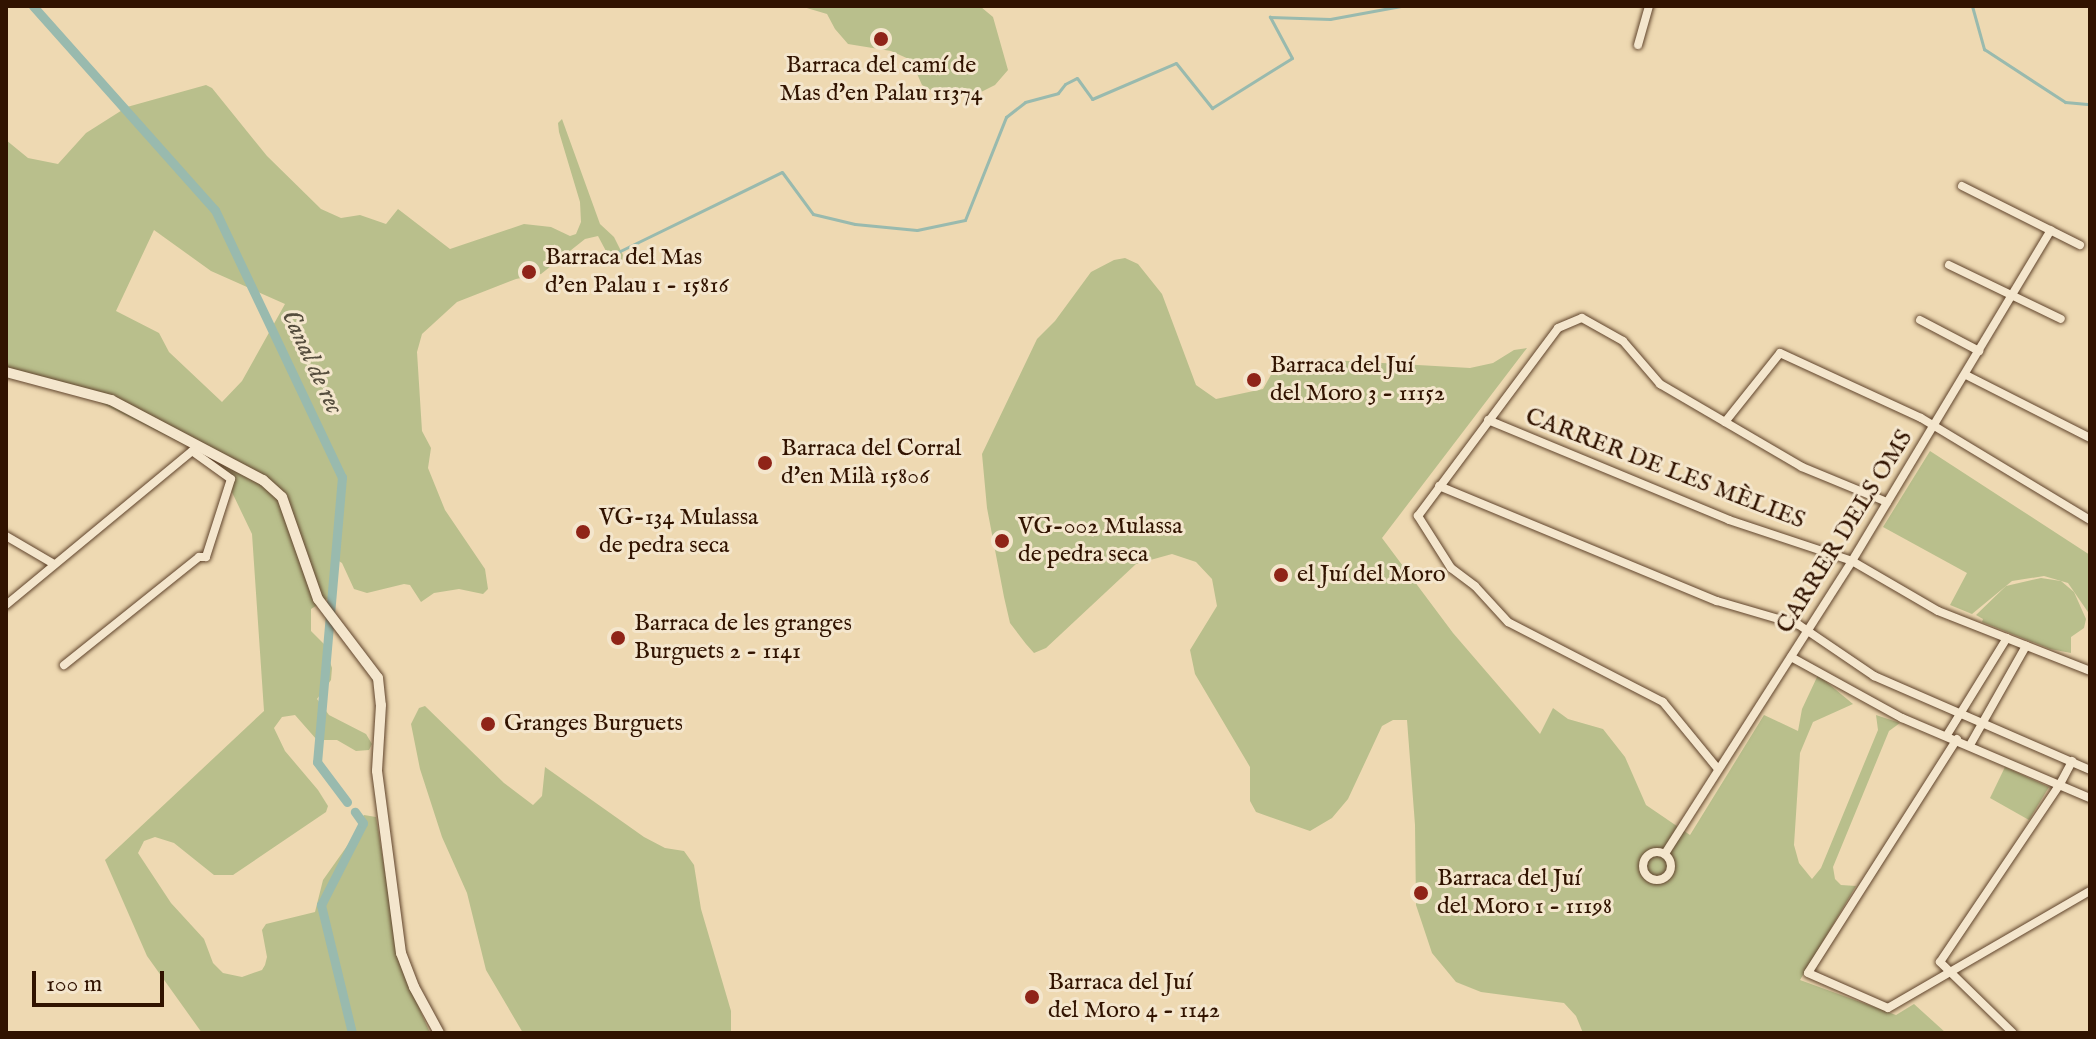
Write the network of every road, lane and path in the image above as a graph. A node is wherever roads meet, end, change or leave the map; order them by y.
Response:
1 (1649, 6) edge
2 (1638, 45) dead end
3 (1962, 186) dead end
4 (2051, 230) junction
5 (2080, 245) dead end
6 (1949, 265) dead end
7 (2012, 296) junction
8 (2061, 319) dead end
9 (1920, 320) dead end
10 (1979, 351) junction
11 (6, 372) edge
12 (1966, 375) junction
13 (1488, 420) junction
14 (1725, 422) junction
15 (1934, 427) junction
16 (2090, 438) edge
17 (194, 447) junction
18 (1439, 486) junction
19 (1887, 502) junction
20 (2090, 520) edge
21 (6, 536) edge
22 (1852, 561) junction
23 (54, 564) junction
24 (6, 605) edge
25 (1806, 633) junction
26 (2007, 638) junction
27 (2026, 646) junction
28 (1791, 657) junction
29 (64, 665) dead end
30 (2090, 671) edge
31 (1874, 676) junction
32 (1865, 695) junction
33 (1959, 713) junction
34 (1980, 724) junction
35 (1947, 735) junction
36 (1957, 739) junction
37 (1970, 745) junction
38 (2072, 761) junction
39 (1718, 769) junction
40 (2090, 770) edge
41 (2060, 784) junction
42 (2090, 798) edge
43 (1666, 852) dead end
44 (2090, 891) edge
45 (1951, 971) junction
46 (439, 1033) edge
47 (2013, 1033) edge

1 - 2 street
3 - 4 street
4 - 5 street
4 - 7 street, CARRER DELS OMS
6 - 7 street
7 - 8 street
7 - 10 street, CARRER DELS OMS
9 - 10 street
10 - 12 street, CARRER DELS OMS
11 - 17 street
12 - 15 street, CARRER DELS OMS
12 - 16 street
13 - 14 street
13 - 18 street
13 - 22 street, CARRER DE LES MÈLIES
14 - 15 street
14 - 19 street
15 - 19 street, CARRER DELS OMS
15 - 20 street
17 - 23 street
17 - 29 street
17 - 46 street
18 - 25 street
18 - 39 street
19 - 22 street, CARRER DELS OMS
21 - 23 street
22 - 25 street, CARRER DELS OMS
22 - 26 street, CARRER DE LES MÈLIES
23 - 24 street
25 - 28 street, CARRER DELS OMS
25 - 31 street
26 - 27 street, CARRER DE LES MÈLIES
26 - 33 street
27 - 30 street, CARRER DE LES MÈLIES
27 - 34 street
28 - 32 street
28 - 39 street, CARRER DELS OMS
31 - 32 street
31 - 33 street
32 - 35 street
33 - 34 street
33 - 35 street
34 - 37 street
34 - 38 street
35 - 36 street
36 - 37 street
36 - 45 street
37 - 41 street
38 - 40 street
38 - 41 street
39 - 43 street, CARRER DELS OMS
41 - 42 street
41 - 45 street
44 - 45 street
45 - 47 street

